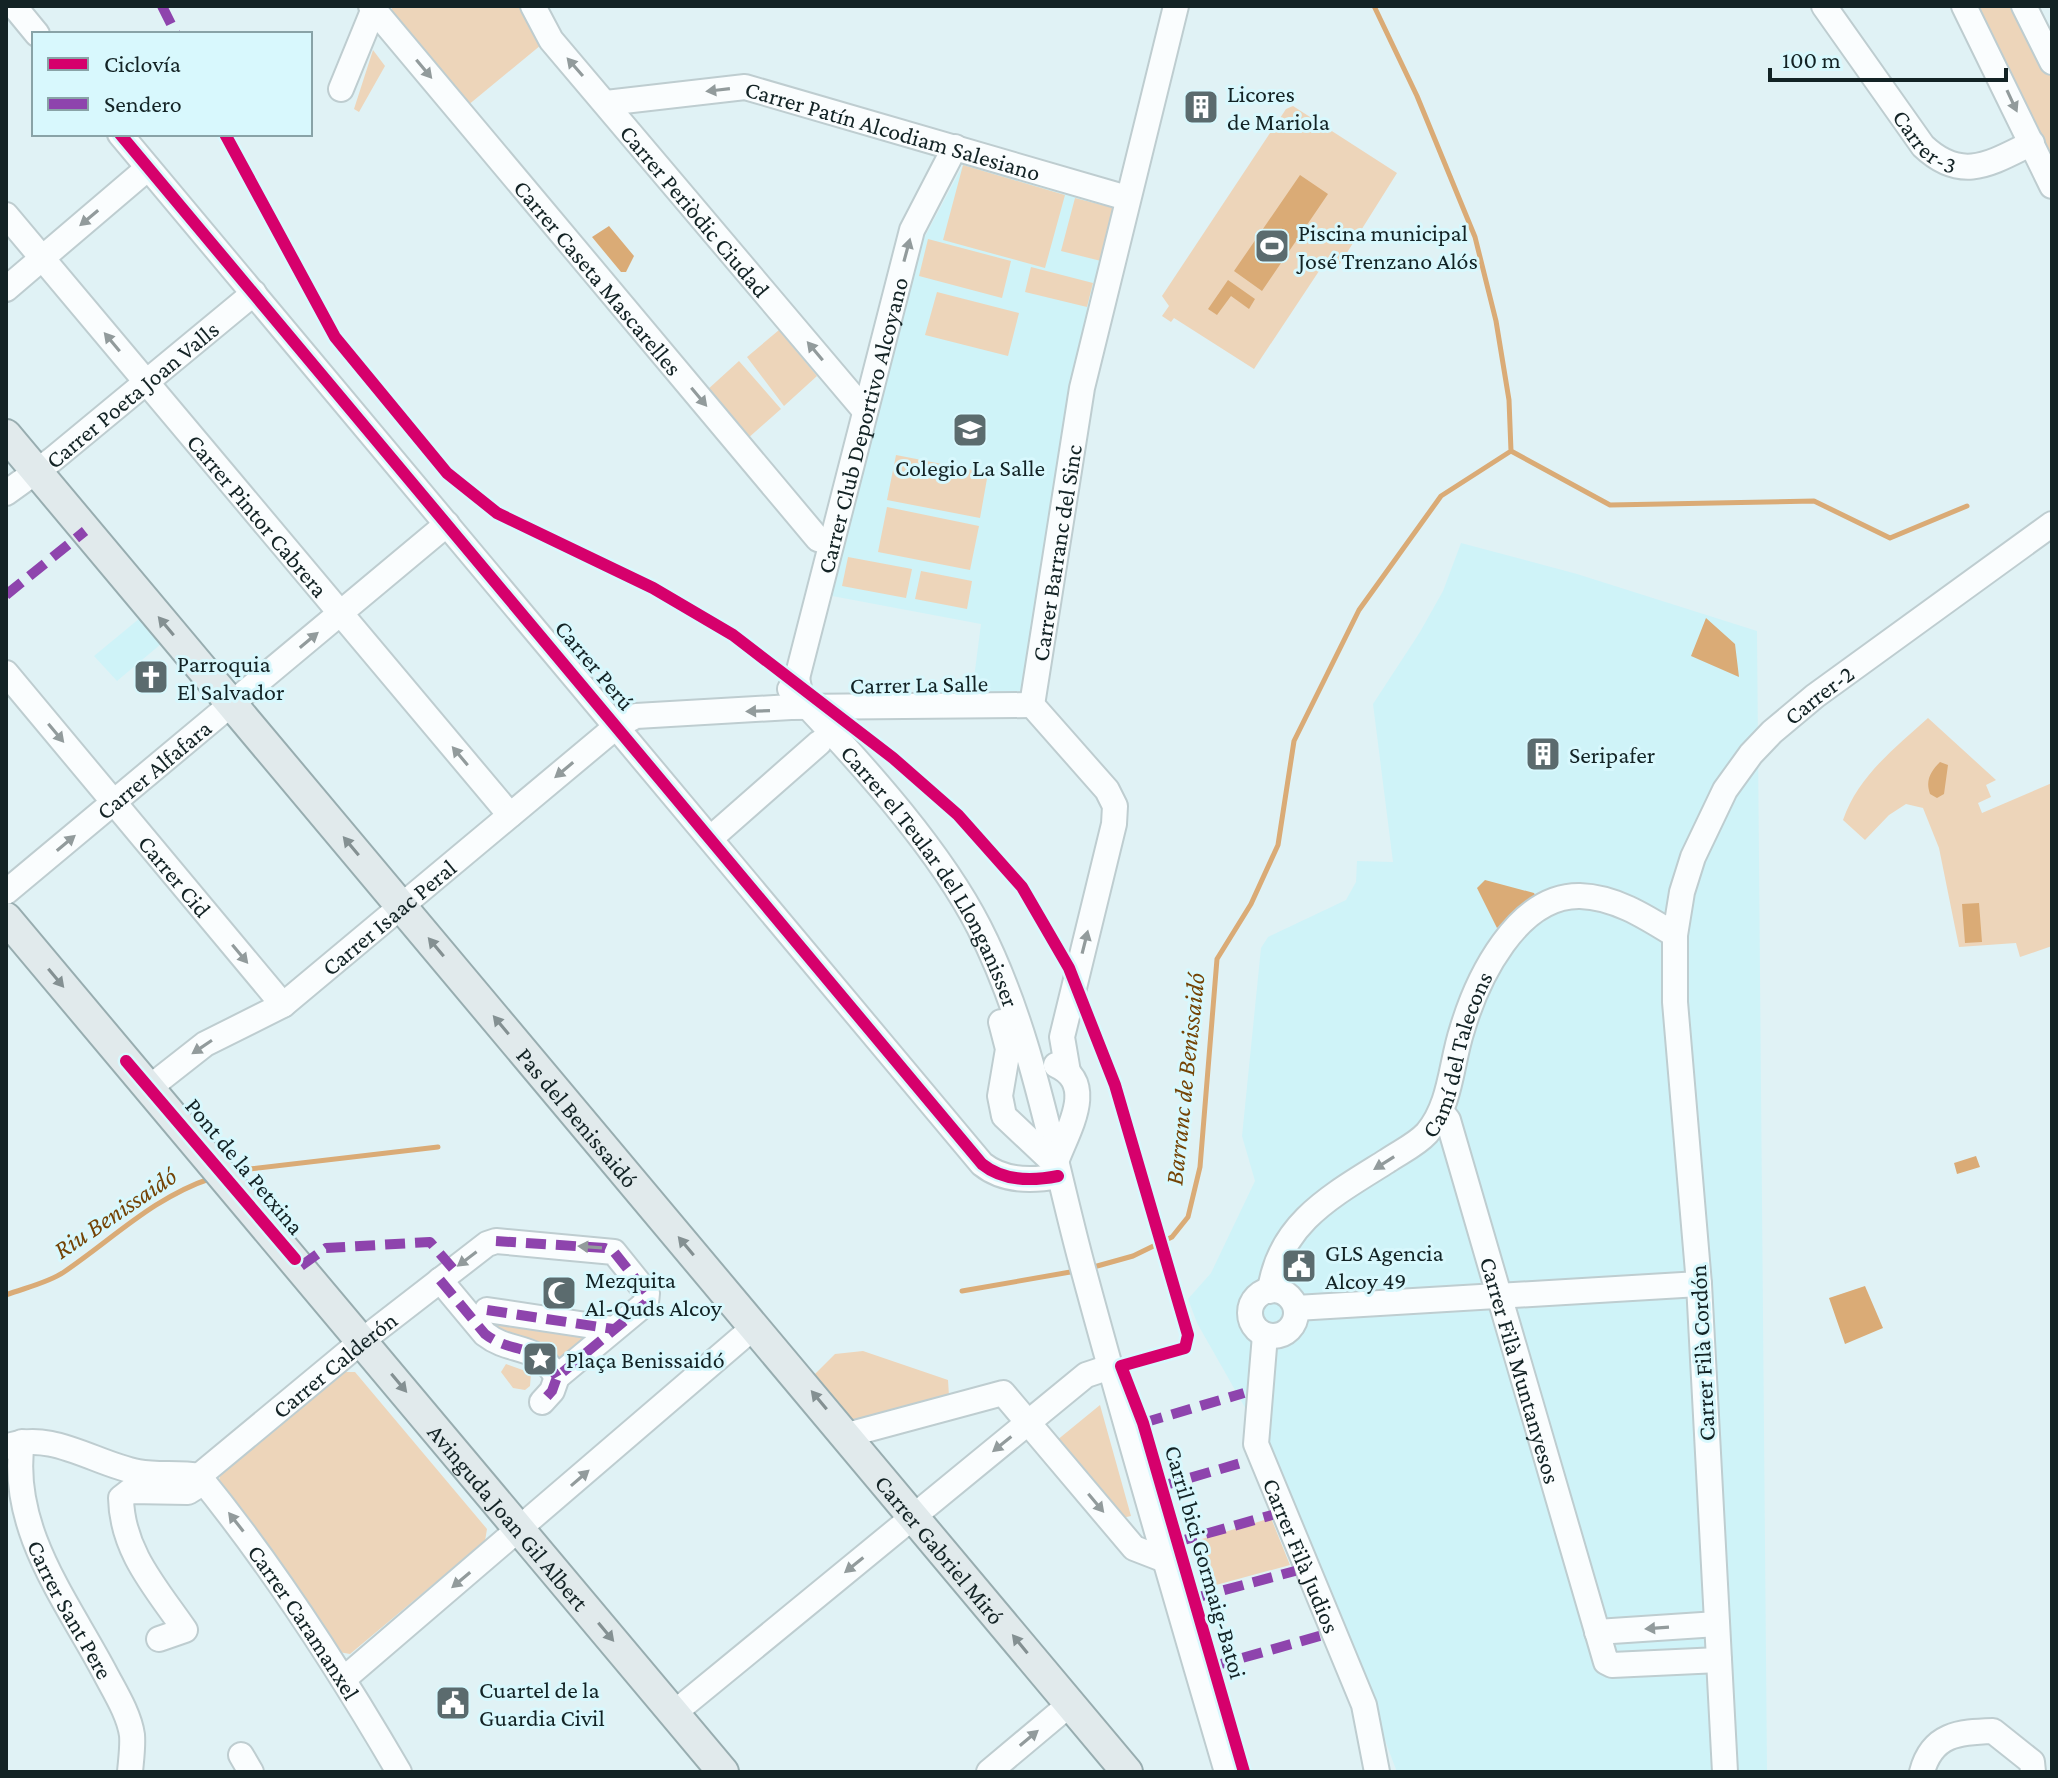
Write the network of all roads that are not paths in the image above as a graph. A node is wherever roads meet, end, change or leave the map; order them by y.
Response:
1 (14, 6) edge
2 (533, 6) edge
3 (1176, 6) edge
4 (1824, 6) edge
5 (1964, 6) edge
6 (2024, 6) edge
7 (373, 7) edge
8 (35, 32) edge
9 (2052, 62) edge
10 (341, 89) dead end
11 (606, 103) junction
12 (122, 136) edge
13 (2032, 143) junction
14 (955, 147) junction
15 (148, 168) junction
16 (2052, 186) edge
17 (1127, 198) junction
18 (6, 215) edge
19 (41, 257) junction
20 (6, 289) edge
21 (254, 293) junction
22 (146, 383) junction
23 (865, 411) junction
24 (6, 435) edge
25 (36, 471) junction
26 (6, 493) edge
27 (447, 524) junction
28 (2048, 532) edge
29 (831, 543) junction
30 (340, 615) junction
31 (6, 673) edge
32 (797, 678) joint
33 (232, 704) junction
34 (1032, 705) junction
35 (800, 708) junction
36 (617, 726) junction
37 (819, 743) junction
38 (114, 803) junction
39 (510, 815) junction
40 (711, 838) junction
41 (6, 892) edge
42 (401, 906) junction
43 (6, 918) edge
44 (1675, 935) junction
45 (283, 1005) junction
46 (1027, 1054) junction
47 (1064, 1069) junction
48 (1003, 1086) junction
49 (155, 1095) junction
50 (1441, 1111) junction
51 (1060, 1127) junction
52 (1018, 1130) junction
53 (1057, 1170) junction
54 (295, 1259) joint
55 (440, 1280) junction
56 (1699, 1284) junction
57 (1270, 1291) junction
58 (1501, 1298) junction
59 (1296, 1308) junction
60 (486, 1322) junction
61 (754, 1327) junction
62 (613, 1329) junction
63 (1265, 1335) junction
64 (363, 1340) junction
65 (1107, 1356) junction
66 (557, 1377) junction
67 (542, 1402) dead end
68 (1028, 1422) junction
69 (847, 1435) junction
70 (14, 1444) edge
71 (199, 1476) junction
72 (914, 1515) junction
73 (521, 1529) junction
74 (1165, 1560) junction
75 (1717, 1624) junction
76 (1597, 1632) junction
77 (159, 1639) dead end
78 (1719, 1660) junction
79 (345, 1678) junction
80 (1070, 1704) junction
81 (674, 1713) junction
82 (130, 1772) edge
83 (399, 1772) edge
84 (723, 1772) edge
85 (989, 1772) edge
86 (1127, 1772) edge
87 (1227, 1772) edge
88 (1377, 1772) edge
89 (1725, 1772) edge
90 (1922, 1772) edge
91 (2033, 1772) edge

1 - 8 street
11 -> 2 street, Carrer Periòdic Ciudad
3 - 17 street, Carrer Barranc del Sinc
4 - 13 street, Carrer-3
5 -> 13 street
6 - 9 street
7 - 10 street
7 -> 29 street, Carrer Caseta Mascarelles
14 -> 11 street, Carrer Patín Alcodiam Salesiano
23 -> 11 street, Carrer Periòdic Ciudad
12 - 15 street, Carrer Perú
13 - 16 street
14 - 17 street, Carrer Patín Alcodiam Salesiano
23 -> 14 street, Carrer Club Deportivo Alcoyano
15 -> 19 street
15 - 21 street, Carrer Perú
17 - 34 street, Carrer Barranc del Sinc
18 - 19 street, Carrer Pintor Cabrera
19 - 20 street
22 -> 19 street, Carrer Pintor Cabrera
21 - 22 street, Carrer Poeta Joan Valls
21 - 27 street, Carrer Perú
22 - 25 street, Carrer Poeta Joan Valls
22 - 30 street, Carrer Pintor Cabrera
23 - 29 street, Carrer Club Deportivo Alcoyano
24 - 25 main road, Pas del Benissaidó
25 - 26 street, Carrer Poeta Joan Valls
33 -> 25 main road, Pas del Benissaidó
27 - 30 street, Carrer Alfafara
27 - 36 street, Carrer Perú
28 - 44 street, Carrer-2
29 - 32 street, Carrer Club Deportivo Alcoyano
33 -> 30 street, Carrer Alfafara
39 -> 30 street, Carrer Pintor Cabrera
31 -> 38 street, Carrer Cid
32 - 35 street, Carrer el Teular del Llonganisser
33 - 38 street, Carrer Alfafara
42 -> 33 main road, Pas del Benissaidó
34 - 35 street, Carrer La Salle
47 -> 34 street
35 -> 36 street, Carrer La Salle
35 - 37 street, Carrer el Teular del Llonganisser
35 - 46 street, Carrer el Teular del Llonganisser
36 -> 39 street, Carrer Isaac Peral
36 - 40 street, Carrer Perú
37 - 40 street
37 - 48 street, Carrer el Teular del Llonganisser
41 -> 38 street, Carrer Alfafara
38 -> 45 street, Carrer Cid
39 - 42 street, Carrer Isaac Peral
40 - 53 street, Carrer Perú
42 - 45 street, Carrer Isaac Peral
61 -> 42 main road, Pas del Benissaidó
43 -> 49 main road, Pont de la Petxina
44 - 50 street, Camí del Talecons
44 - 56 street, Carrer Filà Cordón
45 -> 49 street, Carrer Isaac Peral
46 - 47 street
46 - 48 street
46 - 51 street, Carrer el Teular del Llonganisser
47 - 51 street
48 - 52 street, Carrer el Teular del Llonganisser
49 - 54 main road, Pont de la Petxina
50 -> 57 street, Camí del Talecons
50 - 58 street, Carrer Filà Muntanyesos
51 - 52 street
51 - 53 street
52 - 53 street, Carrer el Teular del Llonganisser
53 - 65 street
54 - 64 main road, Avinguda Joan Gil Albert
55 - 60 street
62 -> 55 street, Carrer Calderón
55 - 64 street, Carrer Calderón
56 - 58 street
56 - 75 street, Carrer Filà Cordón
57 - 59 street
57 - 63 street
58 - 59 street
58 - 76 street, Carrer Filà Muntanyesos
59 - 63 street
60 - 62 street
60 - 66 street
69 -> 61 main road, Carrer Gabriel Miró
73 -> 61 street
62 - 66 street
63 - 88 street, Carrer Filà Judios
64 - 71 street, Carrer Calderón
64 -> 73 main road, Avinguda Joan Gil Albert
65 - 68 street
65 - 74 street
66 - 67 street
68 - 69 street
68 -> 72 street
68 -> 74 street
69 - 72 main road, Carrer Gabriel Miró
70 - 71 street
70 - 82 street, Carrer Sant Pere
71 - 77 street, Carrer Calderón
79 -> 71 street, Carrer Caramanxel
80 -> 72 main road, Carrer Gabriel Miró
72 -> 81 street
73 -> 79 street
73 -> 81 main road, Avinguda Joan Gil Albert
74 - 87 street
75 -> 76 street
75 - 78 street, Carrer Filà Cordón
76 - 78 street, Carrer Filà Muntanyesos
78 - 89 street, Carrer Filà Cordón
79 - 83 street, Carrer Caramanxel
85 -> 80 street
80 - 86 main road, Carrer Gabriel Miró
81 - 84 main road, Avinguda Joan Gil Albert
90 - 91 street

